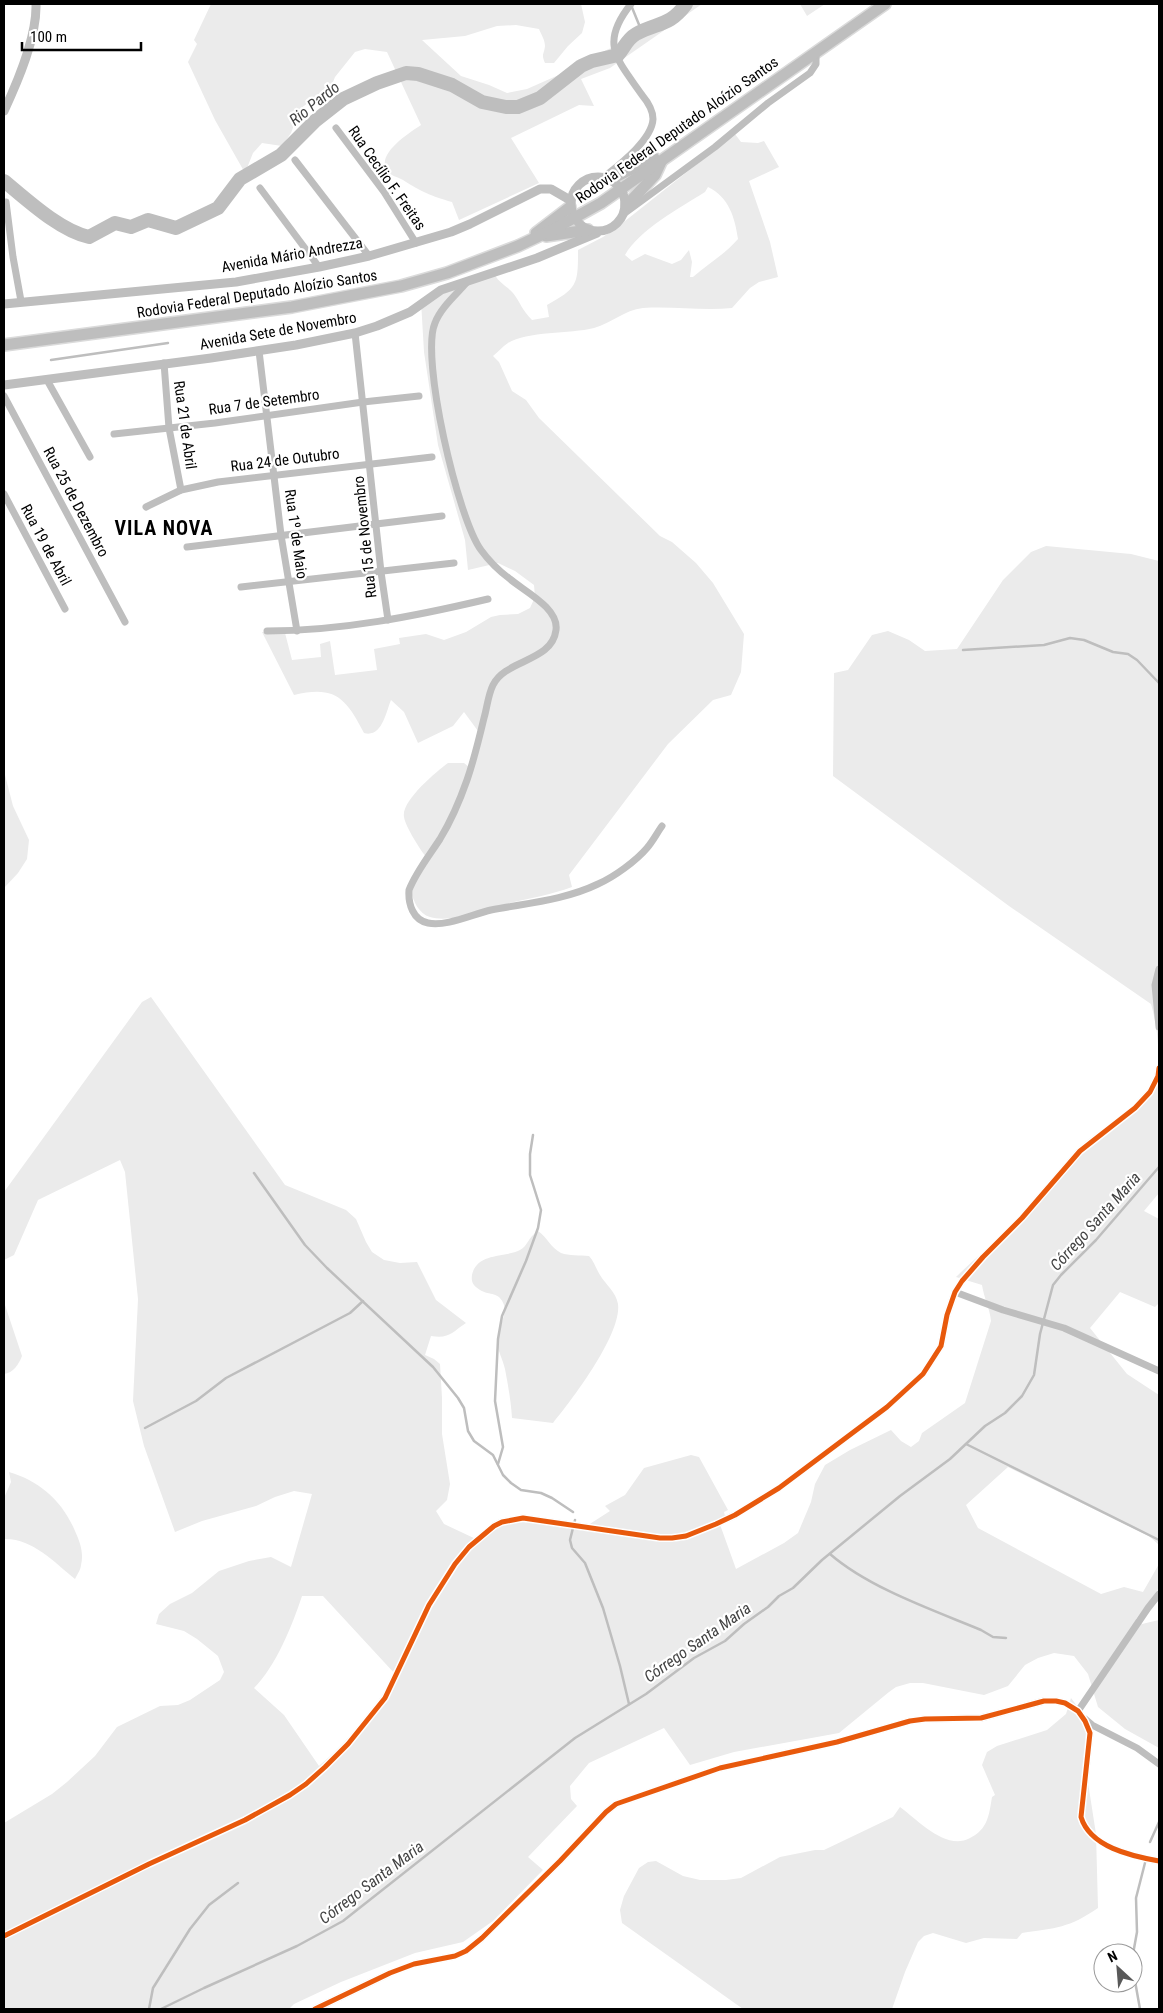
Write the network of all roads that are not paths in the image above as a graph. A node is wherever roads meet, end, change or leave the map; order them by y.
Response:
1 (36, 4) edge
2 (631, 4) edge
3 (885, 4) edge
4 (816, 52) junction
5 (4, 111) edge
6 (336, 128) dead end
7 (674, 150) junction
8 (296, 160) dead end
9 (662, 160) junction
10 (608, 178) junction
11 (260, 188) dead end
12 (621, 190) junction
13 (6, 202) dead end
14 (572, 208) junction
15 (626, 209) junction
16 (592, 231) junction
17 (532, 239) junction
18 (416, 243) junction
19 (369, 256) junction
20 (12, 257) junction
21 (4, 258) edge
22 (319, 267) junction
23 (468, 281) junction
24 (21, 301) junction
25 (4, 304) edge
26 (355, 333) junction
27 (4, 345) edge
28 (260, 350) junction
29 (164, 363) junction
30 (47, 380) junction
31 (4, 385) edge
32 (4, 396) edge
33 (418, 396) dead end
34 (363, 402) junction
35 (267, 415) junction
36 (169, 428) junction
37 (114, 434) dead end
38 (90, 457) dead end
39 (432, 457) dead end
40 (370, 464) junction
41 (274, 476) junction
42 (181, 490) junction
43 (4, 494) edge
44 (146, 507) dead end
45 (442, 516) dead end
46 (376, 524) junction
47 (281, 535) junction
48 (187, 547) dead end
49 (454, 563) dead end
50 (381, 572) junction
51 (288, 583) junction
52 (241, 587) dead end
53 (488, 599) dead end
54 (65, 609) dead end
55 (388, 620) junction
56 (125, 622) dead end
57 (297, 631) junction
58 (266, 632) dead end
59 (662, 826) dead end
60 (1159, 969) edge
61 (1159, 1027) edge
62 (1159, 1068) edge
63 (955, 1292) junction
64 (1159, 1371) edge
65 (1159, 1594) edge
66 (1079, 1712) junction
67 (1159, 1764) edge
68 (1159, 1861) edge
69 (4, 1936) edge
70 (315, 2009) edge

1 - 5 street
2 - 10 street
3 - 4 highway, Rodovia Federal Deputado Aloízio Santos
4 - 7 highway, Rodovia Federal Deputado Aloízio Santos
4 - 15 street
6 - 18 street, Rua Cecílio F. Freitas
7 - 9 highway, Rodovia Federal Deputado Aloízio Santos
7 - 10 highway
8 - 19 street
9 - 12 highway, Rodovia Federal Deputado Aloízio Santos
9 - 15 highway
10 - 12 street
10 - 14 street
11 - 22 street
12 - 14 highway, Rodovia Federal Deputado Aloízio Santos
12 - 15 street
13 - 20 street
14 - 16 street, Avenida Mário Andrezza
14 - 17 highway, Rodovia Federal Deputado Aloízio Santos
14 - 18 street, Avenida Mário Andrezza
15 - 16 street, Avenida Sete de Novembro
16 - 17 highway
16 - 23 street, Avenida Sete de Novembro
17 - 27 highway, Rodovia Federal Deputado Aloízio Santos
18 - 19 street, Avenida Mário Andrezza
19 - 22 street, Avenida Mário Andrezza
20 - 21 street
20 - 24 street
22 - 24 street, Avenida Mário Andrezza
23 - 26 street, Avenida Sete de Novembro
23 - 59 street
24 - 25 street, Avenida Mário Andrezza
26 - 28 street, Avenida Sete de Novembro
26 - 34 street, Rua 15 de Novembro
28 - 29 street, Avenida Sete de Novembro
28 - 35 street, Rua 1º de Maio
29 - 30 street, Avenida Sete de Novembro
29 - 36 street, Rua 21 de Abril
30 - 31 street, Avenida Sete de Novembro
30 - 38 street
32 - 56 street, Rua 25 de Dezembro
33 - 34 street, Rua 7 de Setembro
34 - 35 street, Rua 7 de Setembro
34 - 40 street, Rua 15 de Novembro
35 - 36 street, Rua 7 de Setembro
35 - 41 street, Rua 1º de Maio
36 - 37 street, Rua 7 de Setembro
36 - 42 street, Rua 21 de Abril
39 - 40 street, Rua 24 de Outubro
40 - 41 street, Rua 24 de Outubro
40 - 46 street, Rua 15 de Novembro
41 - 42 street, Rua 24 de Outubro
41 - 47 street, Rua 1º de Maio
42 - 44 street, Rua 24 de Outubro
43 - 54 street, Rua 19 de Abril
45 - 46 street
46 - 47 street
46 - 50 street, Rua 15 de Novembro
47 - 48 street
47 - 51 street, Rua 1º de Maio
49 - 50 street
50 - 51 street
50 - 55 street, Rua 15 de Novembro
51 - 52 street
51 - 57 street, Rua 1º de Maio
53 - 55 street
55 - 57 street
57 - 58 street
60 - 61 street
62 - 63 street
63 - 64 street
63 - 69 street
65 - 66 street
66 - 67 street
66 - 68 street
66 - 70 street

